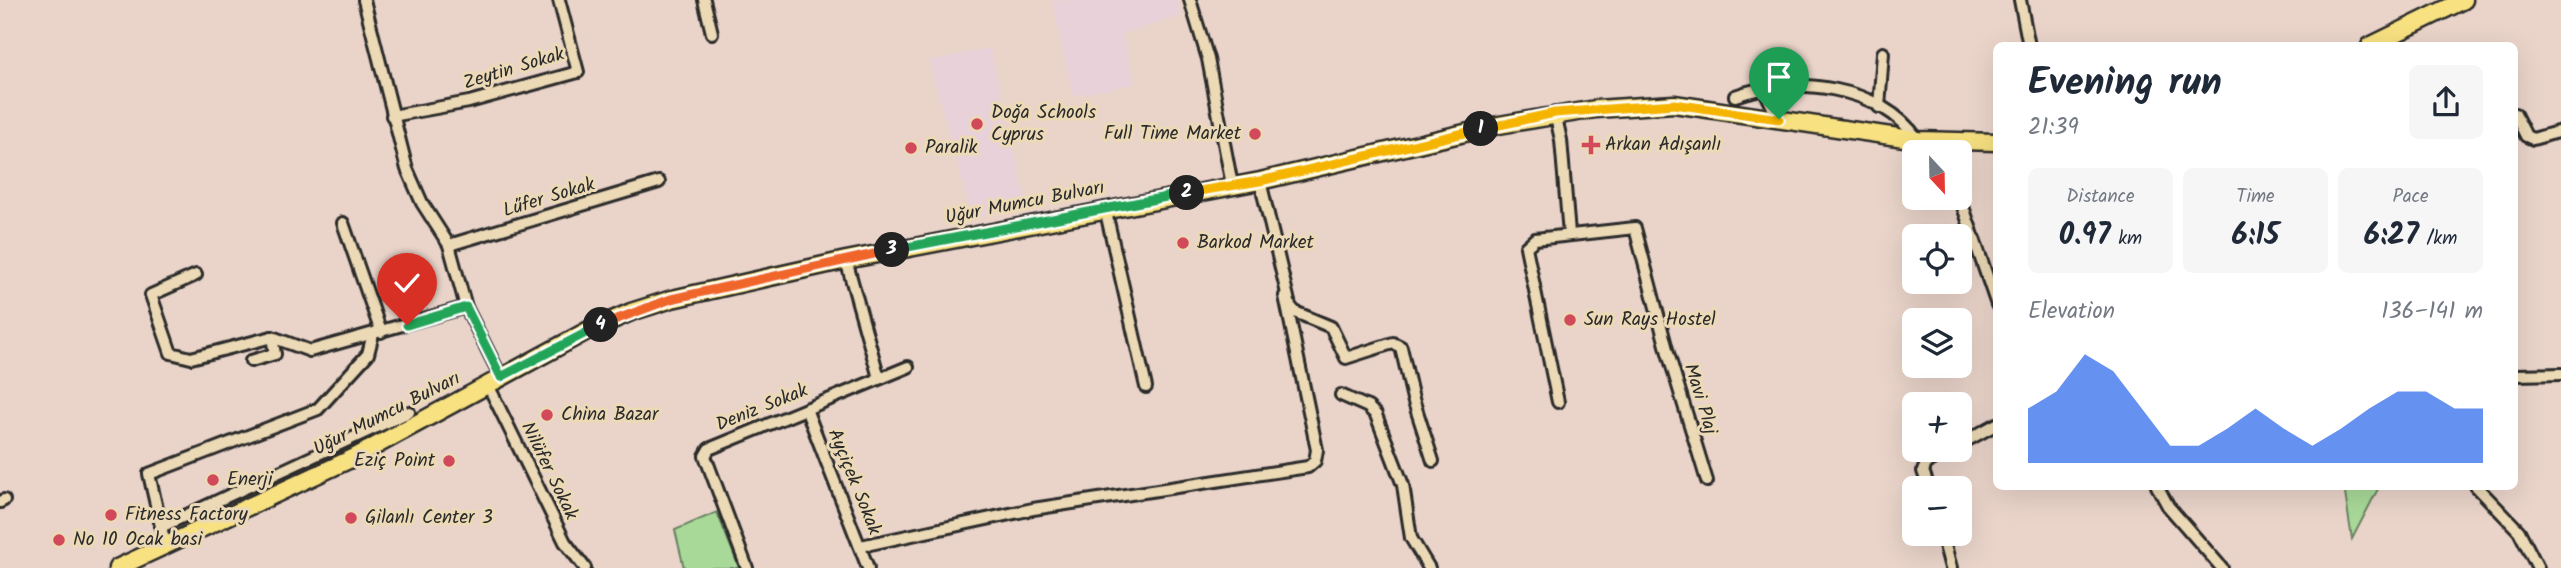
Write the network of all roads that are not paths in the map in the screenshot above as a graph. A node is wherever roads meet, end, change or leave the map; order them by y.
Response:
1 (364, 0) edge
2 (559, 0) edge
3 (704, 0) edge
4 (1190, 0) edge
5 (2020, 0) edge
6 (2464, 0) edge
7 (712, 33) dead end
8 (2028, 42) edge
9 (2378, 42) edge
10 (1883, 54) dead end
11 (1764, 88) junction
12 (1735, 96) dead end
13 (1879, 107) junction
14 (1555, 113) junction
15 (392, 116) junction
16 (1779, 119) junction
17 (2518, 120) edge
18 (2561, 131) edge
19 (1918, 140) joint
20 (1993, 142) edge
21 (1972, 145) edge
22 (1260, 181) junction
23 (659, 182) dead end
24 (1232, 185) junction
25 (1105, 208) junction
26 (1964, 210) edge
27 (343, 223) dead end
28 (1569, 234) junction
29 (449, 245) junction
30 (846, 260) junction
31 (196, 275) dead end
32 (1993, 293) edge
33 (1285, 296) junction
34 (466, 307) junction
35 (377, 333) junction
36 (272, 337) junction
37 (251, 361) dead end
38 (908, 367) dead end
39 (2561, 374) edge
40 (2518, 375) edge
41 (879, 378) junction
42 (494, 381) junction
43 (1146, 387) dead end
44 (1341, 396) dead end
45 (1558, 402) dead end
46 (806, 409) junction
47 (409, 412) dead end
48 (1993, 426) edge
49 (1972, 438) edge
50 (1433, 461) dead end
51 (1707, 481) dead end
52 (2159, 490) edge
53 (2480, 490) edge
54 (161, 527) junction
55 (165, 544) junction
56 (861, 546) junction
57 (1945, 546) edge
58 (117, 568) edge
59 (584, 568) edge
60 (747, 568) edge
61 (869, 568) edge
62 (1429, 568) edge
63 (1951, 568) edge
64 (2222, 568) edge
65 (2538, 568) edge

1 - 15 street, Nilüfer Sokak
2 - 15 street, Zeytin Sokak
3 - 7 street
4 - 24 street
5 - 8 street
6 - 9 main road
10 - 13 street
11 - 12 street
11 - 13 street
11 - 16 street
13 - 19 street
14 - 16 main road, Uğur Mumcu Bulvarı
14 - 22 main road, Uğur Mumcu Bulvarı
14 - 28 street
15 - 29 street, Nilüfer Sokak
16 - 19 main road, Uğur Mumcu Bulvarı
17 - 18 street
20 - 21 main road, Uğur Mumcu Bulvarı
22 - 24 main road, Uğur Mumcu Bulvarı
22 - 33 street
23 - 29 street, Lűfer Sokak
24 - 25 main road, Uğur Mumcu Bulvarı
25 - 30 main road, Uğur Mumcu Bulvarı
25 - 43 street
26 - 32 street
27 - 35 street
28 - 45 street
28 - 51 street, Mavi Plaj
29 - 34 street, Nilüfer Sokak
30 - 41 street
30 - 42 main road, Uğur Mumcu Bulvarı
31 - 36 street
33 - 50 street
33 - 56 street
34 - 35 street
34 - 42 street, Nilüfer Sokak
35 - 36 street
35 - 54 street
36 - 37 street
38 - 41 street, Deniz Sokak
39 - 40 street
41 - 46 street, Deniz Sokak
42 - 55 main road, Uğur Mumcu Bulvarı
42 - 59 street, Nilüfer Sokak
44 - 62 street
46 - 56 street, Ayçiçek Sokak
46 - 60 street, Deniz Sokak
47 - 54 street
48 - 49 street
52 - 64 street
53 - 65 street
54 - 55 street
55 - 58 main road, Uğur Mumcu Bulvarı
56 - 61 street, Ayçiçek Sokak
57 - 63 street

